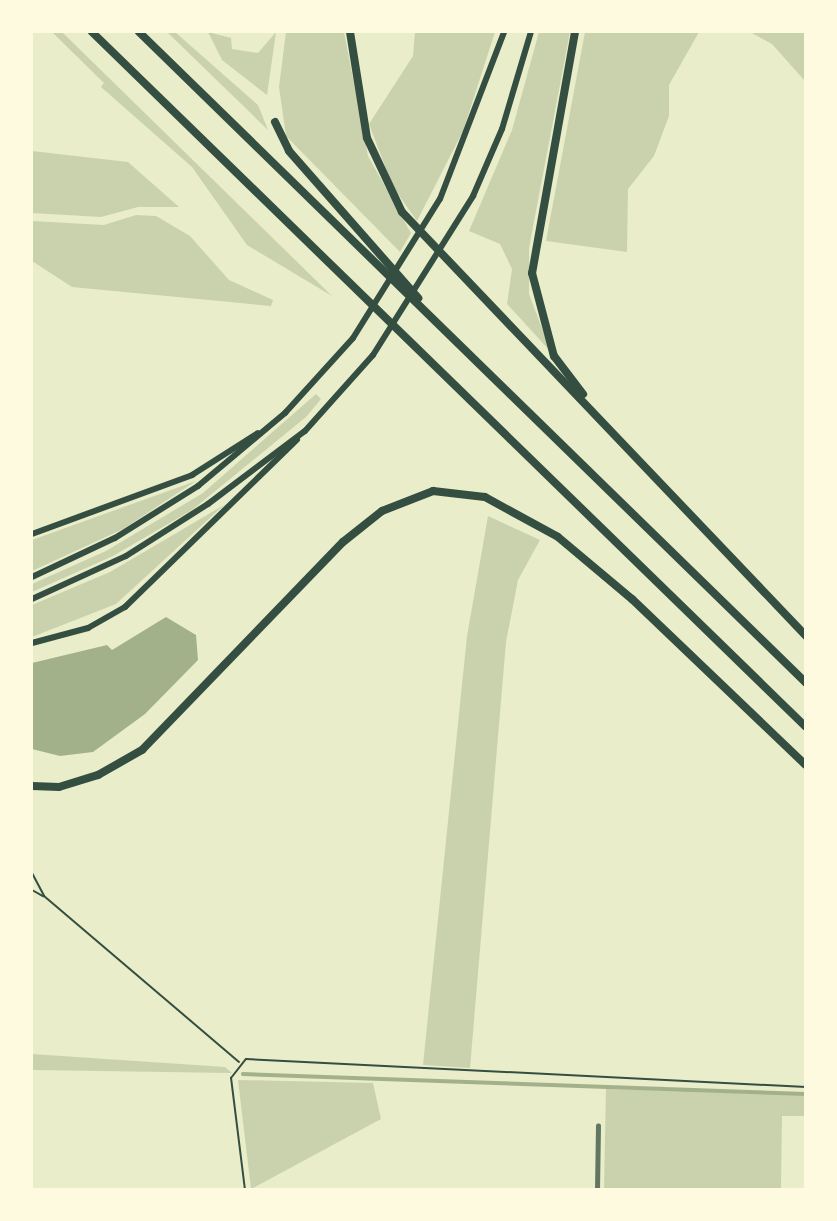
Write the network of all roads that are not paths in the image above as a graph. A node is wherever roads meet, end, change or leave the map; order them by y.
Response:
1 (92, 32) edge
2 (139, 32) edge
3 (349, 32) edge
4 (504, 32) edge
5 (531, 32) edge
6 (575, 32) edge
7 (275, 122) dead end
8 (437, 322) junction
9 (285, 413) junction
10 (304, 431) junction
11 (617, 434) junction
12 (32, 534) edge
13 (32, 577) edge
14 (32, 599) edge
15 (806, 636) edge
16 (32, 643) edge
17 (806, 683) edge
18 (806, 727) edge
19 (806, 765) edge
20 (32, 786) edge
21 (598, 1126) dead end
22 (597, 1189) edge

1 - 18 highway
2 - 8 highway
3 - 11 highway
4 - 9 main road
5 - 10 main road
6 - 11 highway
7 - 8 highway
8 - 17 highway
9 - 12 main road
9 - 13 main road
10 - 14 main road
10 - 16 main road
11 - 15 highway
19 - 20 highway
21 - 22 street

